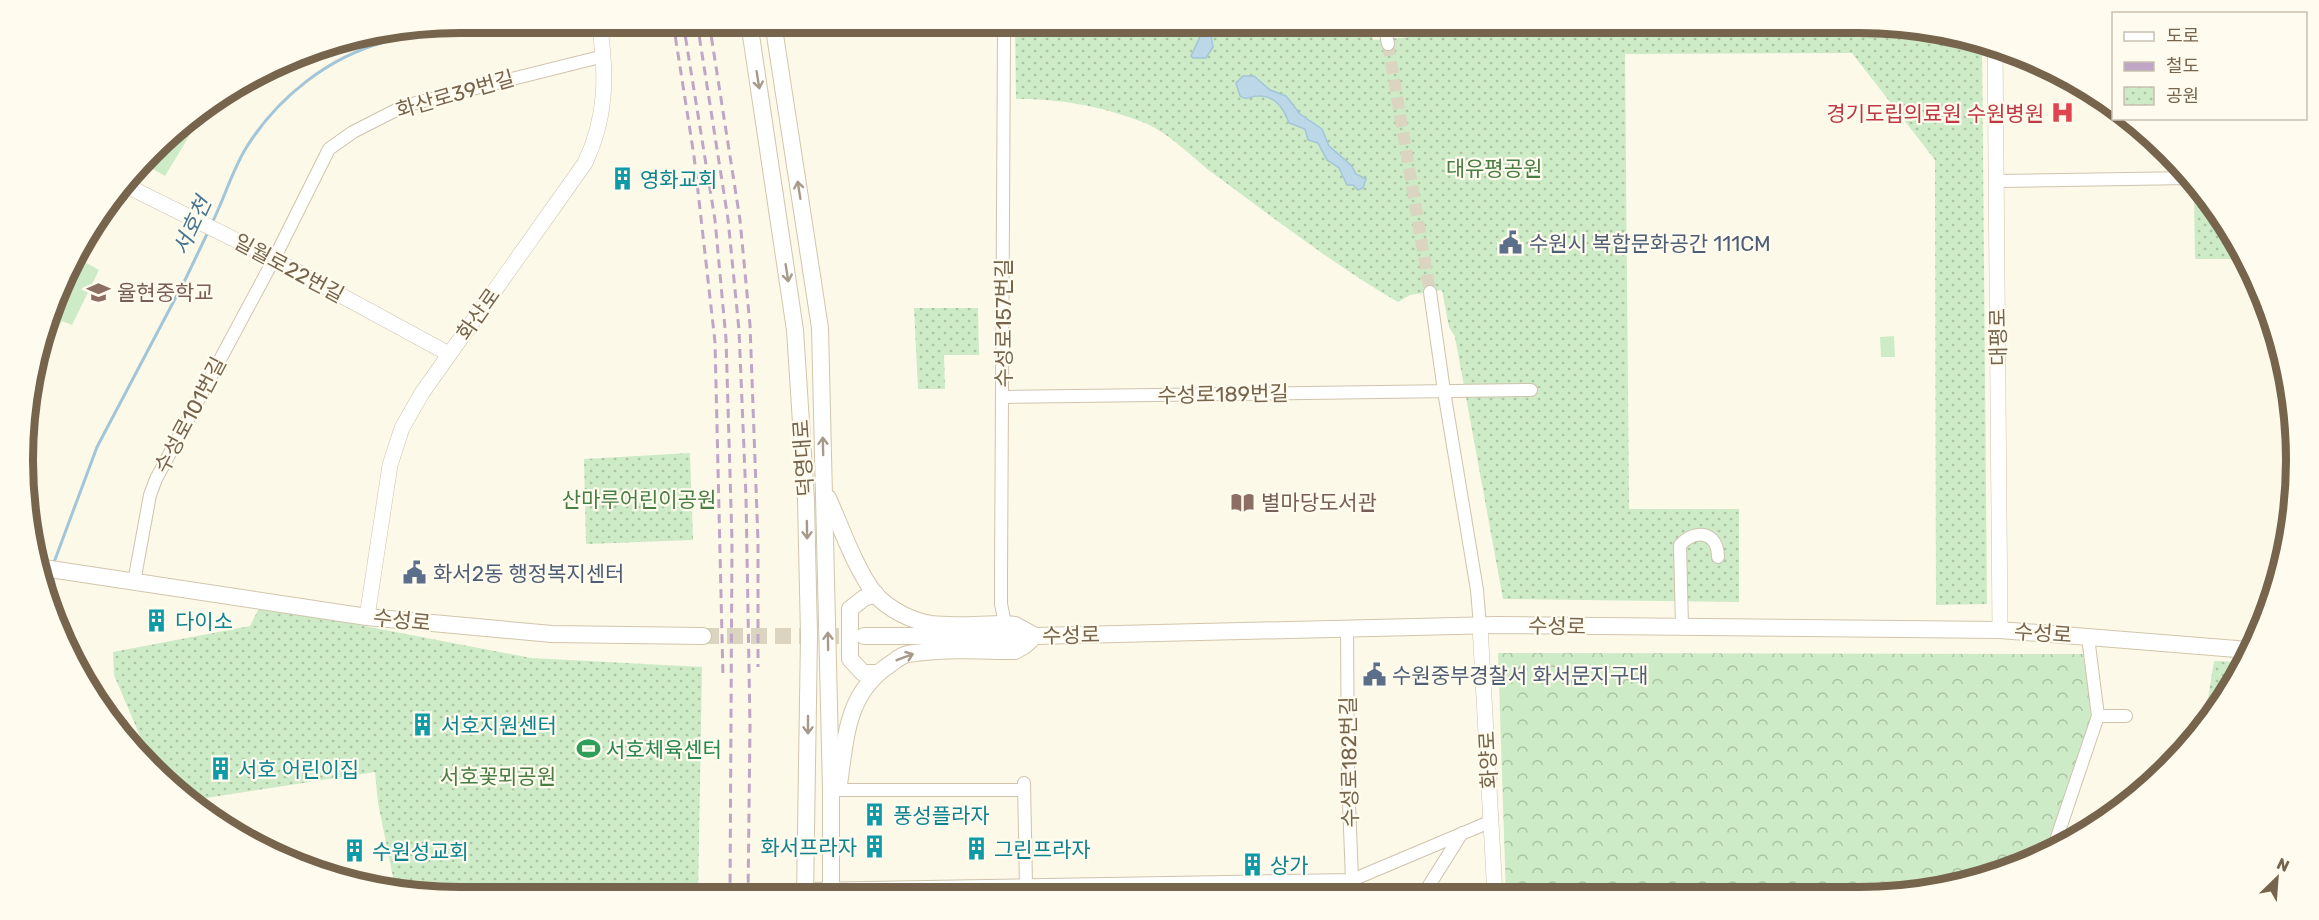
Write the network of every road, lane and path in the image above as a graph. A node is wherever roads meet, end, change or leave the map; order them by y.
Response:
1 (600, 33) edge
2 (751, 33) edge
3 (775, 33) edge
4 (1004, 33) edge
5 (1386, 33) edge
6 (1388, 44) tunnel mouth
7 (1995, 56) edge
8 (604, 57) junction
9 (2180, 178) edge
10 (1996, 181) junction
11 (131, 188) edge
12 (273, 259) junction
13 (1430, 292) tunnel mouth
14 (449, 354) junction
15 (1531, 390) dead end
16 (1444, 391) junction
17 (1002, 397) junction
18 (824, 491) junction
19 (1718, 557) dead end
20 (47, 569) edge
21 (134, 582) junction
22 (876, 594) junction
23 (367, 617) junction
24 (1005, 624) junction
25 (1480, 626) junction
26 (1682, 627) junction
27 (1347, 629) junction
28 (2000, 630) junction
29 (703, 636) tunnel mouth
30 (864, 636) tunnel mouth
31 (1035, 636) junction
32 (2088, 637) junction
33 (2242, 649) edge
34 (877, 673) junction
35 (2098, 716) junction
36 (2126, 716) dead end
37 (834, 790) junction
38 (1492, 821) junction
39 (1462, 833) junction
40 (2057, 838) edge
41 (1352, 880) junction
42 (1026, 886) junction
43 (805, 887) edge
44 (831, 887) edge
45 (998, 887) edge
46 (1353, 887) edge
47 (1428, 887) edge
48 (1495, 887) edge

1 - 8 street, 화산로
2 -> 43 main road, 덕영대로
18 -> 3 main road, 덕영대로
4 - 17 street, 수성로157번길
5 - 6 street
7 - 10 street, 대평로
8 - 12 street, 화산로39번길
8 - 14 street, 화산로
9 - 10 street
10 - 28 street, 대평로
11 - 12 street, 일월로22번길
12 - 14 street, 일월로22번길
12 - 21 street, 수성로101번길
13 - 16 street
14 - 23 street, 화산로
15 - 16 street, 수성로189번길
16 - 17 street, 수성로189번길
16 - 25 street
17 - 24 street, 수성로157번길
18 - 22 main road
37 -> 18 main road, 덕영대로
19 - 26 street
20 - 21 main road, 수성로
21 - 23 main road, 수성로
22 - 24 main road
22 - 34 main road
23 - 29 main road, 수성로
24 - 31 main road
25 - 26 main road, 수성로
25 - 27 main road, 수성로
25 - 38 street, 화양로
26 - 28 main road, 수성로
27 - 31 main road, 수성로
27 - 41 street, 수성로182번길
28 - 32 main road, 수성로
30 - 31 main road, 수성로
34 -> 31 main road
32 - 33 main road, 수성로
32 - 35 street
34 - 37 main road
35 - 36 street
35 - 40 street
37 - 42 street
37 - 44 main road
38 - 39 street
38 - 48 street, 화양로
39 - 41 street
39 - 47 street
41 - 42 street
41 - 46 street, 수성로182번길
42 - 45 street

